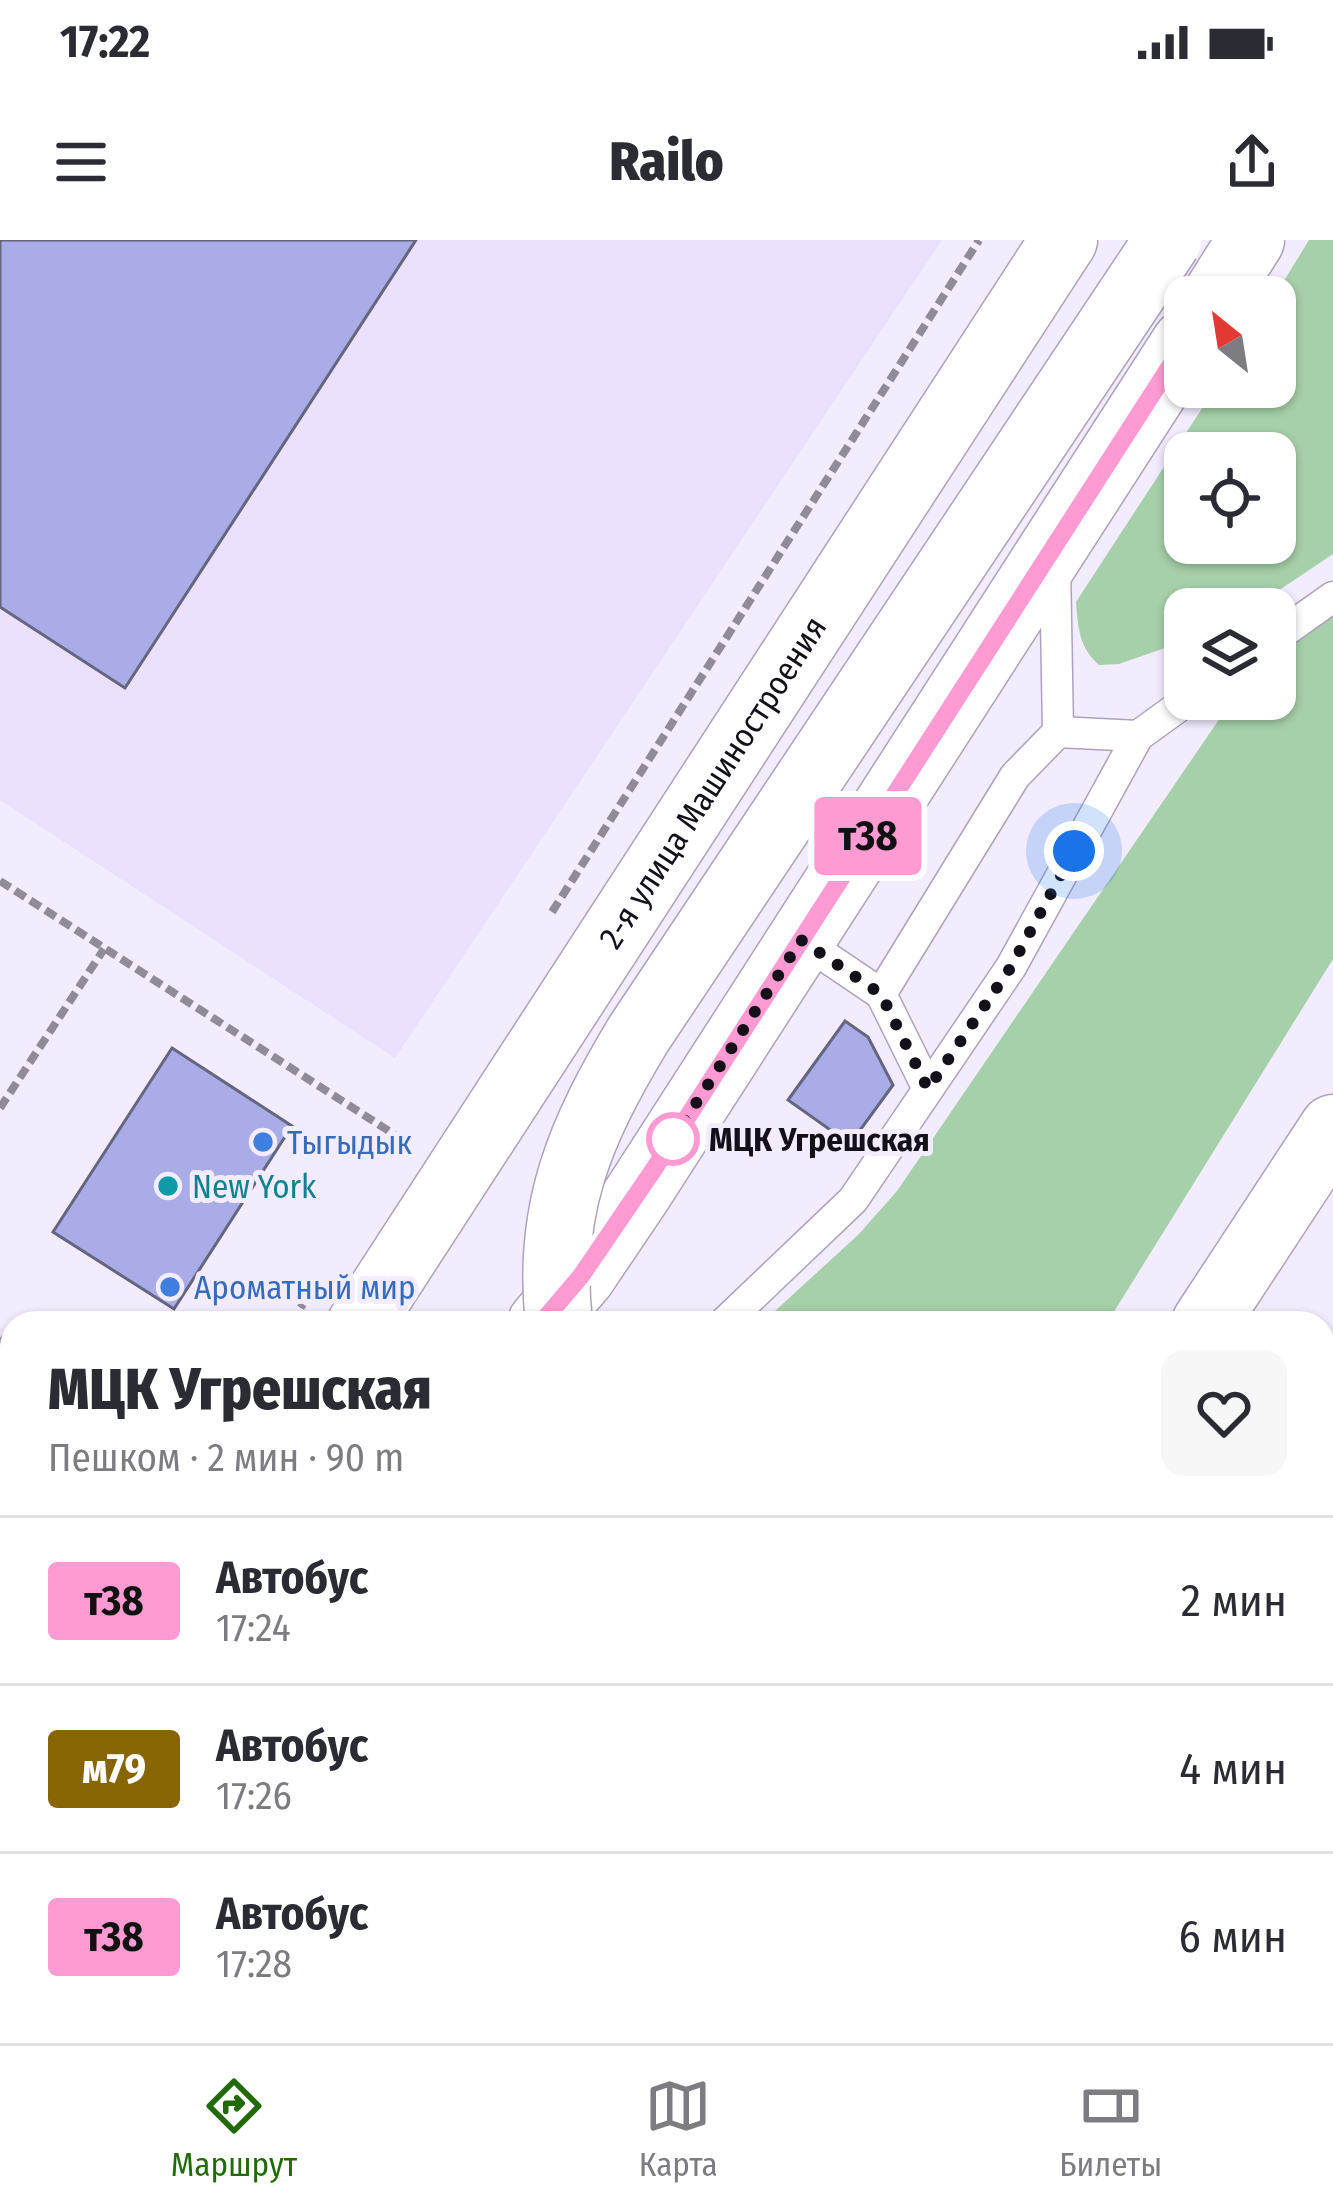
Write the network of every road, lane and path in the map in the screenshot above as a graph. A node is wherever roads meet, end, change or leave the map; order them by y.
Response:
1 (979, 240) edge
2 (1064, 240) edge
3 (1168, 240) edge
4 (1252, 240) edge
5 (1229, 276) edge
6 (1164, 377) edge
7 (1055, 546) junction
8 (1333, 597) edge
9 (1296, 623) edge
10 (1164, 717) edge
11 (1058, 732) junction
12 (1138, 736) junction
13 (0, 881) edge
14 (546, 922) dead end
15 (801, 940) junction
16 (104, 948) junction
17 (881, 994) junction
18 (928, 1089) junction
19 (0, 1108) edge
20 (419, 1122) dead end
21 (1333, 1128) edge
22 (333, 1311) edge
23 (551, 1311) edge
24 (558, 1311) edge
25 (737, 1311) edge
26 (1213, 1311) edge

1 - 14 path
2 - 22 main road, 2-я улица Машиностроения
3 - 24 main road, bridge
4 - 5 main road
6 - 7 main road
7 - 11 lane
7 - 15 main road
8 - 9 lane
10 - 12 lane
11 - 12 lane
11 - 17 lane
12 - 18 lane
13 - 16 path
15 - 17 lane
15 - 23 main road
16 - 19 path
16 - 20 path
17 - 18 lane
18 - 25 lane
21 - 26 main road

